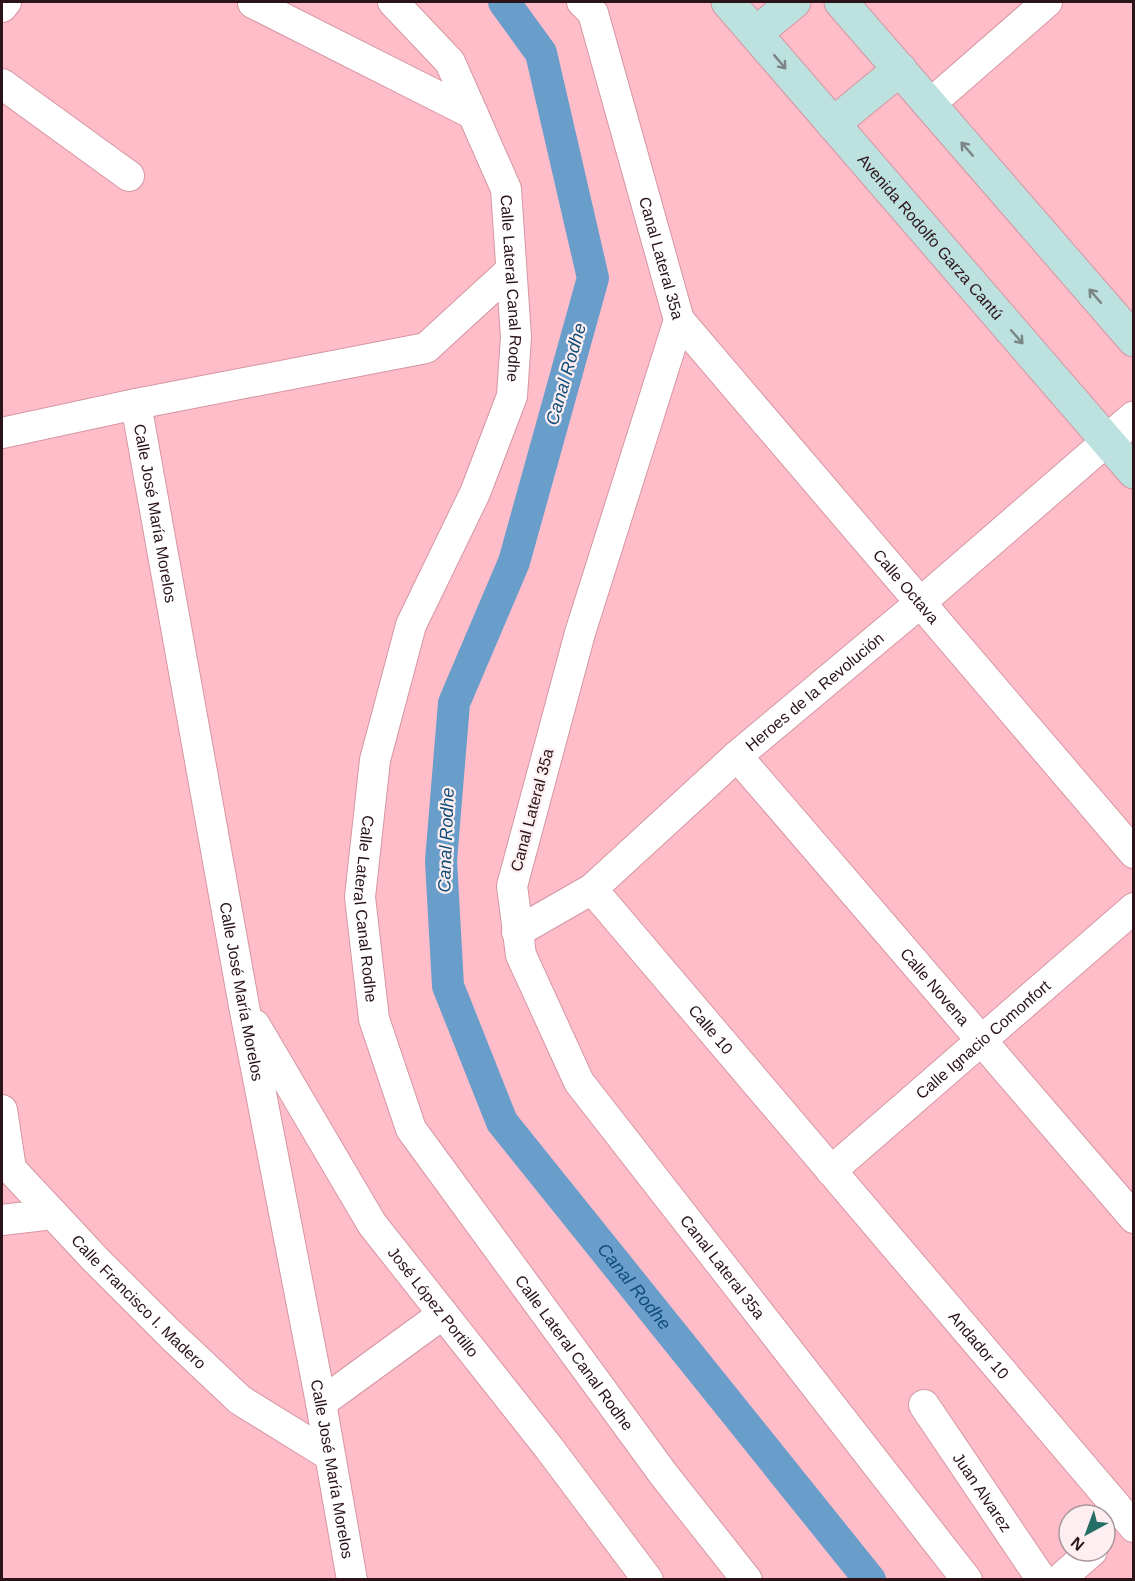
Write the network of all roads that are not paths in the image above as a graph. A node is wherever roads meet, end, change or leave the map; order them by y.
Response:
1 (6, 2) edge
2 (252, 2) edge
3 (393, 2) edge
4 (582, 2) edge
5 (728, 2) edge
6 (794, 2) edge
7 (842, 2) edge
8 (1047, 2) edge
9 (2, 7) edge
10 (756, 33) junction
11 (900, 69) junction
12 (2, 84) edge
13 (928, 105) junction
14 (473, 114) junction
15 (833, 124) junction
16 (129, 176) dead end
17 (511, 270) junction
18 (679, 320) junction
19 (1134, 340) edge
20 (136, 404) junction
21 (1134, 418) edge
22 (2, 433) edge
23 (1107, 441) junction
24 (1134, 472) edge
25 (920, 603) junction
26 (737, 756) junction
27 (1134, 854) edge
28 (592, 889) junction
29 (1134, 908) edge
30 (517, 932) junction
31 (244, 1006) junction
32 (982, 1042) junction
33 (2, 1110) edge
34 (831, 1171) junction
35 (53, 1214) junction
36 (1134, 1218) edge
37 (2, 1220) edge
38 (443, 1314) junction
39 (321, 1402) junction
40 (924, 1405) dead end
41 (329, 1455) junction
42 (1132, 1521) edge
43 (1117, 1532) edge
44 (1078, 1563) edge
45 (352, 1580) edge
46 (648, 1580) edge
47 (747, 1580) edge
48 (967, 1580) edge
49 (1042, 1580) edge
50 (1059, 1580) edge

1 - 9 street
2 - 14 street
3 - 14 street, Calle Lateral Canal Rodhe
4 - 18 street, Canal Lateral 35a
5 - 10 main road, Avenida Rodolfo Garza Cantú
6 - 10 main road
7 - 11 main road
8 - 13 street
10 -> 15 main road, Avenida Rodolfo Garza Cantú
11 - 13 main road
11 - 15 main road
12 - 16 street
19 -> 13 main road
14 - 17 street, Calle Lateral Canal Rodhe
15 -> 23 main road, Avenida Rodolfo Garza Cantú
17 - 20 street
17 - 47 street, Calle Lateral Canal Rodhe
18 - 25 street, Calle Octava
18 - 30 street, Canal Lateral 35a
20 - 22 street
20 - 31 street, Calle José María Morelos
21 - 23 street
23 - 24 main road, Avenida Rodolfo Garza Cantú
23 - 25 street, Heroes de la Revolución
25 - 26 street, Heroes de la Revolución
25 - 27 street, Calle Octava
26 - 28 street, Heroes de la Revolución
26 - 32 street, Calle Novena
28 - 30 street, Heroes de la Revolución
28 - 34 street, Calle 10
29 - 32 street, Calle Ignacio Comonfort
30 - 48 street, Canal Lateral 35a
31 - 38 street, José López Portillo
31 - 39 street, Calle José María Morelos
32 - 34 street, Calle Ignacio Comonfort
32 - 36 street, Calle Novena
33 - 35 street, Calle Francisco I. Madero
34 - 42 street, Andador 10
35 - 37 street
35 - 41 street, Calle Francisco I. Madero
38 - 39 street
38 - 46 street, José López Portillo
39 - 41 street, Calle José María Morelos
40 - 49 street, Juan Alvarez
41 - 45 street, Calle José María Morelos
42 - 43 street
44 - 50 street

